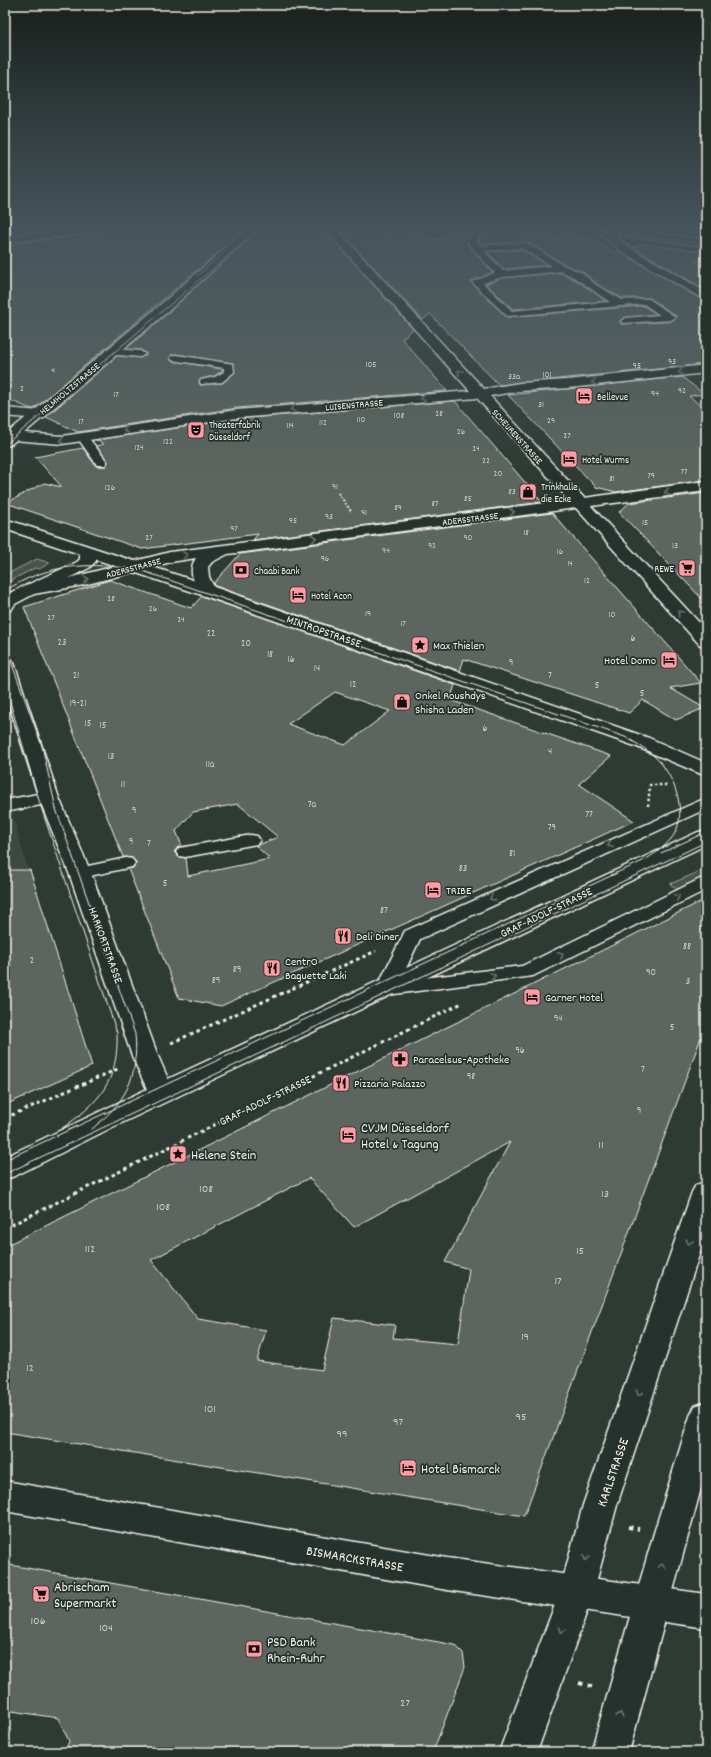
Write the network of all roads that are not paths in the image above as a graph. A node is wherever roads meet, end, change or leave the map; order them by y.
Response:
1 (158, 312) edge
2 (405, 312) edge
3 (508, 312) edge
4 (532, 312) edge
5 (662, 312) edge
6 (626, 321) dead end
7 (112, 352) junction
8 (140, 354) dead end
9 (176, 358) dead end
10 (706, 369) edge
11 (205, 382) dead end
12 (480, 394) junction
13 (5, 412) edge
14 (39, 415) junction
15 (83, 438) junction
16 (9, 439) edge
17 (101, 462) dead end
18 (706, 486) edge
19 (579, 504) junction
20 (5, 524) edge
21 (233, 548) junction
22 (88, 552) junction
23 (134, 566) junction
24 (34, 589) junction
25 (208, 591) junction
26 (5, 606) edge
27 (706, 641) edge
28 (5, 663) edge
29 (10, 692) edge
30 (642, 742) junction
31 (706, 755) edge
32 (706, 770) edge
33 (49, 798) junction
34 (706, 803) edge
35 (5, 806) edge
36 (706, 837) edge
37 (251, 840) dead end
38 (185, 852) dead end
39 (126, 863) dead end
40 (80, 873) junction
41 (706, 883) edge
42 (386, 989) junction
43 (162, 1093) junction
44 (5, 1169) edge
45 (706, 1192) edge
46 (706, 1416) edge
47 (5, 1496) edge
48 (576, 1594) junction
49 (651, 1603) junction
50 (706, 1611) edge
51 (518, 1752) edge
52 (610, 1752) edge

1 - 7 street, HELMHOLTZSTRASSE
12 -> 2 street, SCHEURENSTRASSE
3 - 4 lane
5 - 6 lane
7 - 8 lane
7 - 14 street, HELMHOLTZSTRASSE
9 - 11 lane
10 -> 12 street, LUISENSTRASSE
12 -> 15 street, LUISENSTRASSE
12 - 19 street, SCHEURENSTRASSE
13 - 14 street
14 - 16 street, HELMHOLTZSTRASSE
15 -> 16 street, LUISENSTRASSE
15 - 17 lane
18 -> 19 street, ADERSSTRASSE
21 -> 19 street, ADERSSTRASSE
27 -> 19 street, SCHEURENSTRASSE
20 - 22 street, MINTROPSTRASSE
23 -> 21 street, ADERSSTRASSE
21 - 25 street, ADERSSTRASSE
22 - 23 street, MINTROPSTRASSE
22 - 24 street, ADERSSTRASSE
24 -> 23 street, ADERSSTRASSE
23 - 25 street, MINTROPSTRASSE
24 - 26 street, ADERSSTRASSE
25 - 30 street, MINTROPSTRASSE
28 - 29 street, HARKORTSTRASSE
29 - 33 street, HARKORTSTRASSE
30 - 31 street, MINTROPSTRASSE
30 - 32 street, MINTROPSTRASSE
33 - 35 street
33 - 40 street, HARKORTSTRASSE
34 -> 42 lane
36 - 42 street, GRAF-ADOLF-STRASSE
37 - 38 lane
39 - 40 lane
40 - 43 street, HARKORTSTRASSE
42 -> 41 lane, GRAF-ADOLF-STRASSE
42 - 43 street, GRAF-ADOLF-STRASSE
43 - 44 street, GRAF-ADOLF-STRASSE
45 -> 48 street, KARLSTRASSE
49 -> 46 street
47 - 48 street, BISMARCKSTRASSE
48 - 49 street, BISMARCKSTRASSE
48 -> 51 street, KARLSTRASSE
49 - 50 street, BISMARCKSTRASSE
52 -> 49 street

